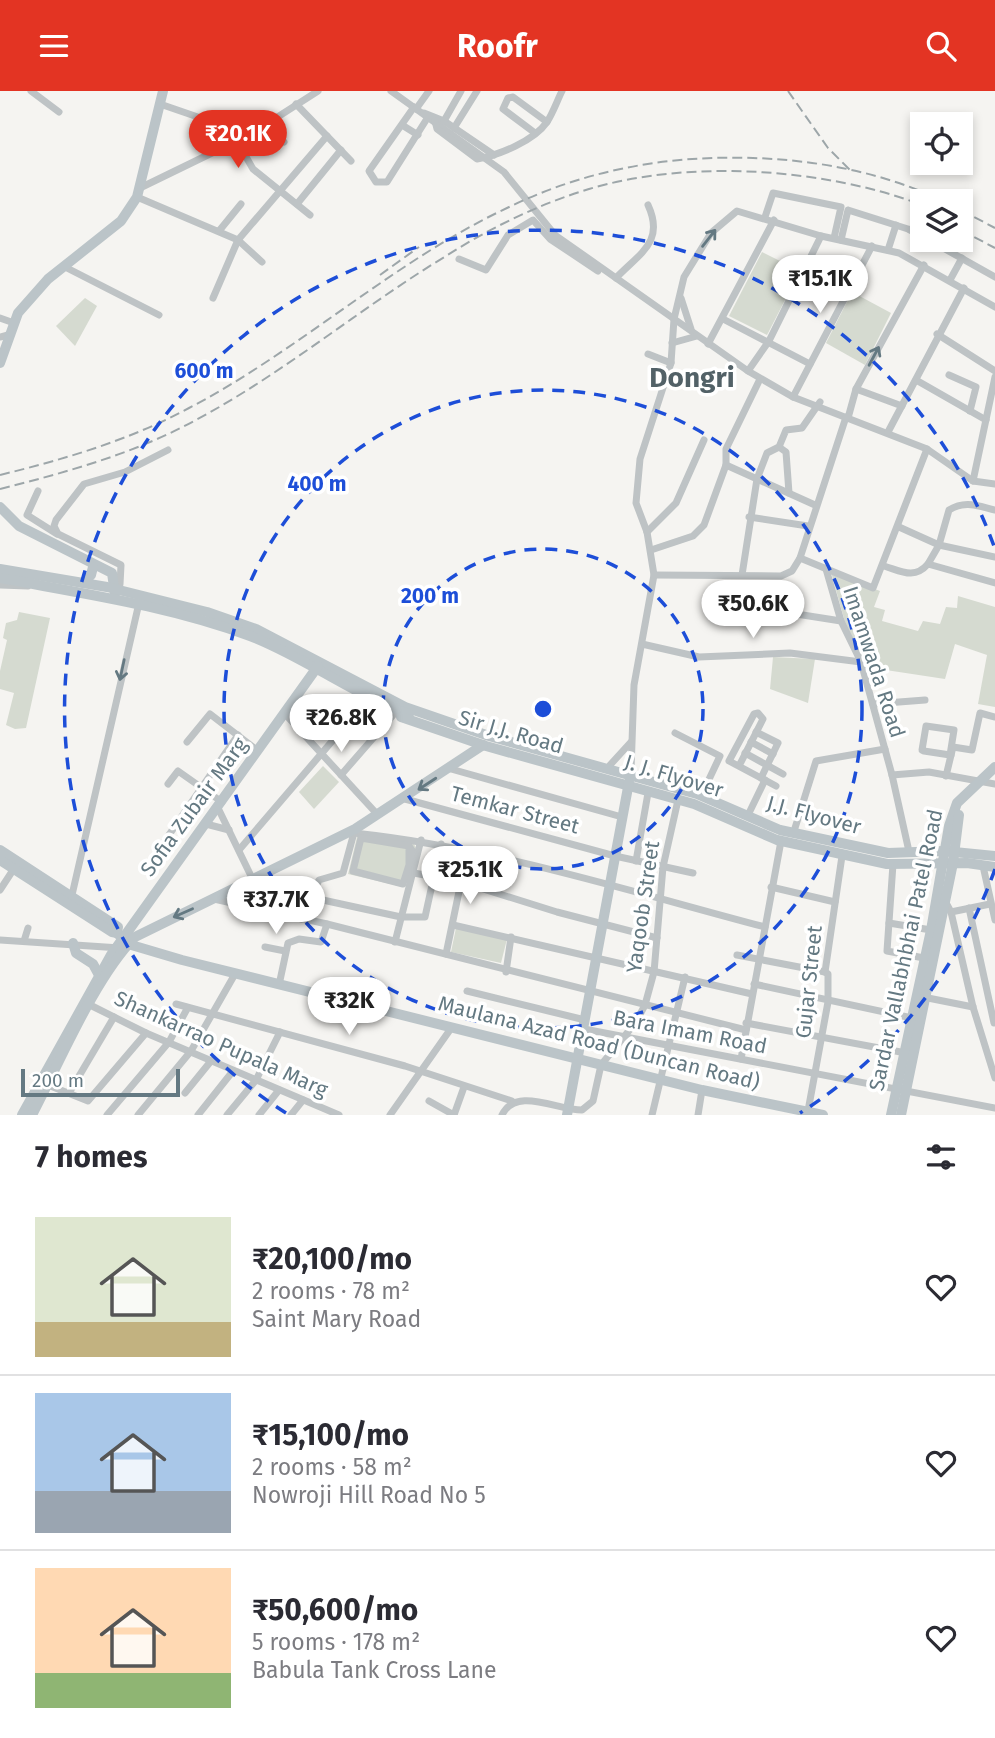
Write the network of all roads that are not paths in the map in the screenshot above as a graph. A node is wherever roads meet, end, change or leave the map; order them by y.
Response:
1 (31, 91) edge
2 (163, 91) edge
3 (318, 91) edge
4 (429, 91) edge
5 (461, 91) edge
6 (477, 91) edge
7 (562, 91) edge
8 (396, 92) edge
9 (160, 104) junction
10 (296, 104) junction
11 (417, 109) junction
12 (59, 111) dead end
13 (437, 121) junction
14 (547, 122) junction
15 (268, 123) junction
16 (221, 125) dead end
17 (402, 125) junction
18 (454, 128) junction
19 (535, 133) junction
20 (418, 135) junction
21 (327, 137) junction
22 (237, 141) junction
23 (284, 142) dead end
24 (341, 150) junction
25 (494, 155) junction
26 (351, 161) dead end
27 (142, 187) junction
28 (280, 191) junction
29 (137, 197) junction
30 (241, 204) dead end
31 (297, 204) junction
32 (648, 205) dead end
33 (310, 215) dead end
34 (765, 217) junction
35 (774, 220) junction
36 (896, 225) junction
37 (219, 230) junction
38 (910, 231) edge
39 (821, 236) junction
40 (838, 239) junction
41 (238, 240) junction
42 (872, 246) junction
43 (888, 250) junction
44 (951, 252) edge
45 (962, 258) junction
46 (459, 259) dead end
47 (262, 262) dead end
48 (924, 265) junction
49 (65, 267) junction
50 (607, 272) junction
51 (995, 277) edge
52 (616, 278) junction
53 (950, 280) junction
54 (964, 288) junction
55 (680, 293) junction
56 (212, 298) dead end
57 (995, 306) edge
58 (159, 315) dead end
59 (0, 318) edge
60 (674, 319) junction
61 (723, 319) junction
62 (15, 323) junction
63 (937, 334) junction
64 (695, 335) junction
65 (4, 336) edge
66 (769, 341) junction
67 (672, 343) junction
68 (708, 344) junction
69 (648, 354) dead end
70 (0, 363) edge
71 (671, 363) junction
72 (810, 364) junction
73 (748, 371) junction
74 (995, 371) edge
75 (949, 375) dead end
76 (995, 377) edge
77 (760, 379) junction
78 (916, 380) junction
79 (856, 390) junction
80 (993, 396) edge
81 (793, 397) junction
82 (818, 404) junction
83 (902, 407) junction
84 (971, 411) junction
85 (847, 418) junction
86 (986, 420) junction
87 (888, 432) junction
88 (704, 440) dead end
89 (779, 447) junction
90 (927, 449) junction
91 (168, 450) dead end
92 (726, 465) junction
93 (757, 479) junction
94 (973, 481) junction
95 (995, 484) edge
96 (38, 491) dead end
97 (789, 493) junction
98 (815, 505) junction
99 (0, 507) edge
100 (995, 510) edge
101 (749, 517) junction
102 (808, 526) junction
103 (899, 527) junction
104 (648, 532) junction
105 (58, 534) junction
106 (939, 545) junction
107 (651, 550) junction
108 (995, 557) edge
109 (800, 558) junction
110 (90, 564) junction
111 (928, 564) junction
112 (884, 566) junction
113 (0, 569) edge
114 (826, 569) junction
115 (653, 575) junction
116 (742, 575) junction
117 (0, 578) edge
118 (83, 583) junction
119 (995, 583) edge
120 (0, 585) edge
121 (39, 586) junction
122 (113, 588) junction
123 (766, 602) dead end
124 (139, 603) junction
125 (841, 621) junction
126 (642, 644) junction
127 (861, 662) junction
128 (318, 666) junction
129 (369, 698) junction
130 (925, 700) dead end
131 (873, 704) junction
132 (391, 706) junction
133 (285, 713) junction
134 (995, 717) edge
135 (756, 732) junction
136 (674, 733) dead end
137 (238, 735) junction
138 (743, 736) junction
139 (482, 739) junction
140 (632, 740) junction
141 (751, 741) junction
142 (187, 742) dead end
143 (885, 749) junction
144 (258, 751) junction
145 (745, 753) junction
146 (322, 754) junction
147 (773, 754) junction
148 (951, 755) junction
149 (720, 756) junction
150 (729, 761) junction
151 (610, 765) junction
152 (767, 765) junction
153 (739, 766) junction
154 (451, 769) junction
155 (995, 770) edge
156 (631, 771) junction
157 (783, 774) dead end
158 (341, 775) junction
159 (892, 775) junction
160 (946, 776) junction
161 (763, 779) junction
162 (979, 782) junction
163 (168, 784) dead end
164 (995, 784) edge
165 (776, 786) dead end
166 (202, 788) junction
167 (628, 788) junction
168 (704, 790) junction
169 (648, 793) junction
170 (405, 799) junction
171 (678, 800) junction
172 (220, 805) junction
173 (750, 811) junction
174 (377, 814) junction
175 (622, 817) junction
176 (206, 824) junction
177 (795, 828) junction
178 (229, 830) junction
179 (354, 831) junction
180 (421, 840) junction
181 (781, 841) junction
182 (442, 843) junction
183 (162, 845) dead end
184 (951, 845) junction
185 (908, 848) junction
186 (0, 850) edge
187 (239, 850) junction
188 (995, 853) edge
189 (615, 856) junction
190 (842, 856) junction
191 (0, 860) edge
192 (636, 860) junction
193 (949, 863) junction
194 (893, 864) junction
195 (995, 865) edge
196 (16, 866) junction
197 (983, 866) junction
198 (663, 867) junction
199 (411, 869) junction
200 (343, 873) junction
201 (693, 873) dead end
202 (434, 876) junction
203 (252, 878) junction
204 (461, 882) junction
205 (611, 883) junction
206 (944, 884) junction
207 (771, 887) junction
208 (408, 889) junction
209 (0, 890) edge
210 (72, 895) junction
211 (309, 897) junction
212 (214, 899) junction
213 (659, 899) junction
214 (945, 901) junction
215 (835, 902) junction
216 (990, 904) junction
217 (969, 908) junction
218 (951, 912) junction
219 (994, 915) edge
220 (401, 918) junction
221 (301, 919) junction
222 (604, 922) junction
223 (889, 923) junction
224 (327, 924) junction
225 (453, 925) junction
226 (28, 927) dead end
227 (765, 927) junction
228 (931, 930) junction
229 (511, 937) junction
230 (657, 938) junction
231 (0, 940) edge
232 (24, 941) junction
233 (122, 942) junction
234 (395, 942) junction
235 (73, 943) junction
236 (265, 947) dead end
237 (285, 951) junction
238 (446, 954) junction
239 (737, 955) dead end
240 (597, 958) junction
241 (924, 958) junction
242 (758, 959) junction
243 (506, 972) junction
244 (654, 972) junction
245 (825, 972) junction
246 (234, 974) junction
247 (99, 975) junction
248 (685, 977) junction
249 (754, 984) junction
250 (279, 985) junction
251 (467, 991) dead end
252 (591, 993) junction
253 (752, 993) junction
254 (921, 997) junction
255 (828, 1003) junction
256 (176, 1004) dead end
257 (90, 1005) junction
258 (645, 1005) junction
259 (974, 1007) junction
260 (187, 1009) junction
261 (213, 1014) junction
262 (677, 1015) junction
263 (114, 1017) junction
264 (912, 1018) junction
265 (995, 1023) edge
266 (585, 1024) junction
267 (452, 1027) junction
268 (746, 1027) junction
269 (980, 1029) junction
270 (280, 1032) junction
271 (146, 1033) junction
272 (624, 1037) junction
273 (821, 1037) junction
274 (169, 1042) junction
275 (670, 1044) junction
276 (191, 1051) junction
277 (906, 1053) junction
278 (578, 1059) junction
279 (741, 1059) junction
280 (211, 1061) junction
281 (993, 1064) edge
282 (601, 1065) junction
283 (233, 1071) junction
284 (422, 1072) junction
285 (814, 1074) junction
286 (995, 1078) edge
287 (256, 1080) junction
288 (660, 1080) junction
289 (48, 1085) junction
290 (464, 1087) junction
291 (279, 1090) junction
292 (702, 1090) junction
293 (902, 1090) junction
294 (69, 1093) junction
295 (185, 1093) dead end
296 (303, 1100) junction
297 (429, 1101) dead end
298 (512, 1101) junction
299 (995, 1108) edge
300 (808, 1111) junction
301 (325, 1112) edge
302 (568, 1113) edge
303 (27, 1114) edge
304 (107, 1115) edge
305 (138, 1115) edge
306 (198, 1115) edge
307 (227, 1115) edge
308 (259, 1115) edge
309 (291, 1115) edge
310 (339, 1115) edge
311 (390, 1115) edge
312 (454, 1115) edge
313 (502, 1115) edge
314 (652, 1115) edge
315 (698, 1115) edge
316 (823, 1115) edge
317 (891, 1115) edge
318 (901, 1115) edge

1 - 12 street
2 - 9 main road
3 - 10 street
4 - 11 street
5 - 13 street
6 - 18 street
7 - 14 street
8 - 11 street
9 - 16 street
9 - 27 main road
10 - 15 street
10 - 21 street
11 - 13 street
11 - 13 street
11 - 17 street
13 - 18 street
13 - 20 street
13 - 25 street
13 - 50 street
14 - 19 street
14 - 19 street
15 - 22 street
15 - 23 street
17 - 20 street
17 - 20 street
18 - 25 street
19 - 25 street
21 - 24 street
21 - 28 street
22 - 27 street
22 - 28 street
24 - 26 street
24 - 31 street
27 - 29 main road
28 - 31 street
28 - 41 street
29 - 37 street
29 - 49 main road
30 - 37 street
31 - 33 street
32 - 52 street
34 - 35 street
34 - 40 street
55 -> 34 street
35 - 39 street
35 - 61 street
36 - 38 street
36 - 40 street
36 - 43 street
37 - 41 street
39 - 40 street
39 - 66 street
40 - 42 street
41 - 47 street
41 - 56 street
42 - 43 street
42 - 72 street
43 - 48 street
44 - 45 street
45 - 51 street
45 - 53 street
46 - 50 street
48 - 53 street
79 -> 48 street
49 - 58 street
49 - 62 main road
50 - 52 street
52 - 60 street
53 - 54 street
54 - 57 street
54 - 63 street
55 - 60 street
55 - 64 street
59 - 62 street
60 - 64 street
60 - 67 street
61 - 66 street
61 - 68 street
62 - 65 main road
63 - 74 street
63 - 78 street
64 - 67 street
64 - 68 street
65 - 70 main road
66 - 72 street
66 - 73 street
67 - 71 street
68 - 73 street
69 - 71 street
71 - 104 street
72 - 81 street
73 - 77 street
75 - 84 street
76 - 80 street
77 - 81 street
77 - 92 street
78 - 83 street
78 - 84 street
79 - 83 street
79 - 85 street
80 - 86 street
81 - 82 street
82 - 85 street
82 - 89 street
83 - 87 street
84 - 86 street
85 - 87 street
85 - 98 street
86 - 94 street
87 - 90 street
88 - 104 street
89 - 93 street
89 - 97 street
90 - 94 street
90 - 103 street
91 - 105 street
92 - 93 street
92 - 107 street
93 - 97 street
93 - 101 street
94 - 95 street
96 - 105 street
97 - 98 street
98 - 102 street
99 - 110 main road
100 - 106 street
101 - 102 street
101 - 116 street
102 - 109 street
103 - 106 street
103 - 112 street
104 - 107 street
105 - 122 street
106 - 108 street
106 - 111 street
107 - 115 street
109 - 114 street
109 - 116 street
110 - 118 main road
110 - 122 main road
111 - 112 street
111 - 119 street
112 - 114 street
113 - 118 main road
114 - 125 street, Imamwada Road
115 - 116 street
115 - 126 street
117 - 121 main road
118 - 122 main road
120 - 121 street
121 - 122 main road
122 - 124 main road
122 - 128 main road
123 - 125 street
124 - 128 main road
124 -> 210 street
125 - 127 street, Imamwada Road
126 - 127 street
126 - 140 street
127 - 131 street, Imamwada Road
128 - 129 main road
128 - 132 main road
128 - 133 main road, Sofia Zubair Marg
129 - 132 main road
129 - 146 street
130 - 131 street
131 - 143 street, Imamwada Road
132 - 139 main road, J. J. Flyover
132 - 151 main road, Sir J.J. Road
132 - 158 street
133 - 144 main road, Sofia Zubair Marg
133 - 146 street
134 - 148 street
135 - 138 street
135 - 141 street
135 - 147 street
136 - 149 street
137 - 142 street
137 - 144 street
137 - 166 street
138 - 141 street
138 - 150 street
139 - 154 main road
139 - 167 main road, Sir J.J. Road
139 - 188 main road, J.J. Flyover
139 - 195 main road, J. J. Flyover
140 - 151 street
140 - 156 street
141 - 145 street
141 - 147 street
143 - 159 street, Imamwada Road
143 - 177 street
144 - 172 main road, Sofia Zubair Marg
145 - 152 street
145 - 153 street
146 - 158 street
146 - 187 street
147 - 152 street
148 - 148 street
148 - 160 street
149 - 150 street
149 - 168 street
150 - 153 street
151 - 156 main road, Sir J.J. Road
152 - 157 street
152 - 161 street
153 - 161 street
154 -> 170 main road
154 - 175 street
155 - 162 main road, Sardar Vallabhbhai Patel Road
156 - 167 main road
156 - 168 main road, Sir J.J. Road
158 - 174 street
159 - 160 street
159 - 185 street, Imamwada Road
160 - 162 street
161 - 165 street
161 - 173 street
162 - 164 street
162 - 184 main road, Sardar Vallabhbhai Patel Road
163 - 166 street
166 - 172 street
166 - 183 street
167 - 169 main road, Sir J.J. Road
167 - 175 main road
168 - 173 main road, Sir J.J. Road
169 - 171 main road, Sir J.J. Road
169 - 192 street
170 - 174 main road
170 - 189 street, Temkar Street
171 - 181 main road, Sir J.J. Road
171 - 198 street, Yaqoob Street
172 - 176 main road, Sofia Zubair Marg
172 - 178 street
173 - 177 main road, Sir J.J. Road
174 - 179 main road
175 - 189 main road
176 - 178 street
176 - 233 main road, Sofia Zubair Marg
177 - 185 main road, Sir J.J. Road
178 - 187 street
179 - 180 street
179 - 200 street
179 - 203 main road
180 - 182 street
180 - 199 street
181 - 190 main road, Sir J.J. Road
181 - 207 street
182 - 202 street
182 - 205 street
184 - 185 main road, Sir J.J. Road
184 - 188 main road, Sir J.J. Road
184 - 193 main road, Sardar Vallabhbhai Patel Road
186 - 196 main road
187 - 203 street
189 - 192 street, Temkar Street
189 - 205 main road
190 - 194 main road, Sir J.J. Road
190 - 215 street, Gujar Street
191 - 196 main road
192 - 198 street, Temkar Street
193 - 194 main road, Sir J.J. Road
193 - 197 main road, Sir J.J. Road
193 - 206 main road, Sardar Vallabhbhai Patel Road
194 - 223 street
195 - 197 main road, Sir J.J. Road
196 - 209 street
196 - 210 main road
196 - 233 main road
197 - 216 street
198 - 201 street, Temkar Street
198 - 213 street, Yaqoob Street
199 - 199 street
199 - 202 street
199 - 208 street
200 - 208 street
200 - 211 street
202 - 204 street
202 - 220 street
203 - 212 main road
204 - 222 street
204 - 225 street
205 - 213 street
205 - 222 main road
206 - 214 main road, Sardar Vallabhbhai Patel Road
206 - 228 main road, Sardar Vallabhbhai Patel Road
207 - 215 street
207 - 227 street
208 - 220 street
210 - 233 main road
211 - 220 street
211 - 221 street
212 - 221 street
212 -> 233 main road
213 - 227 street
213 - 230 street, Yaqoob Street
214 - 218 street
214 - 254 main road, Sardar Vallabhbhai Patel Road
215 - 245 street, Gujar Street
216 - 217 street
216 - 219 street
217 - 218 street
217 - 265 street
218 - 259 street
220 - 234 street
221 - 224 street
222 - 230 street
222 - 240 main road
223 - 228 street
223 - 241 street
224 - 234 street
224 - 237 street
225 - 229 street
225 - 238 street
226 - 232 street
227 - 242 street
228 - 241 main road, Sardar Vallabhbhai Patel Road
229 - 240 street
229 - 243 street
230 - 244 street, Yaqoob Street
231 - 232 street
232 - 235 street
233 - 235 street
233 - 246 main road, Maulana Azad Road (Duncan Road)
233 - 247 main road
233 - 257 main road
234 - 238 street
235 - 247 main road
236 - 237 street
237 - 250 street
238 - 243 street
239 - 242 street
240 - 244 street
240 - 252 main road
241 - 254 main road, Sardar Vallabhbhai Patel Road
242 - 245 street
242 - 249 street
243 - 252 street
244 - 248 street
244 - 258 street, Yaqoob Street
245 - 255 street, Gujar Street
246 - 250 main road, Maulana Azad Road (Duncan Road)
246 - 261 street
247 - 303 main road
248 - 253 street
248 - 262 street
249 - 253 street
249 - 255 street
250 - 267 main road, Maulana Azad Road (Duncan Road)
251 - 266 street, Bara Imam Road
252 - 258 street
252 - 266 main road
253 - 268 street
254 - 259 street
254 - 264 main road, Sardar Vallabhbhai Patel Road
254 - 293 main road, Sardar Vallabhbhai Patel Road
255 - 264 street
255 - 273 street, Gujar Street
256 - 260 street
257 - 263 street, Shankarrao Pupala Marg
257 - 289 main road
258 - 262 street
258 - 272 street, Yaqoob Street
259 - 269 street
260 - 261 street
260 - 274 street
261 - 270 street
261 - 276 street
262 - 268 street
262 - 275 street
263 - 271 street, Shankarrao Pupala Marg
263 - 294 street
264 - 277 main road, Sardar Vallabhbhai Patel Road
265 - 269 street
266 - 272 street, Bara Imam Road
266 - 278 main road
267 - 278 main road, Maulana Azad Road (Duncan Road)
267 - 284 street
268 - 273 street
268 - 279 street
269 - 281 street
270 - 284 street
270 - 287 street
271 - 274 street, Shankarrao Pupala Marg
271 - 294 street
272 - 275 street, Bara Imam Road
272 - 282 street, Yaqoob Street
273 - 277 street
273 - 285 street, Gujar Street
274 - 276 street, Shankarrao Pupala Marg
274 - 304 street
275 - 279 street, Bara Imam Road
275 - 288 street
276 - 280 street, Shankarrao Pupala Marg
276 - 305 street
277 - 293 main road, Sardar Vallabhbhai Patel Road
278 - 282 main road, Maulana Azad Road (Duncan Road)
278 - 302 main road
279 - 285 street, Bara Imam Road
280 - 283 street, Shankarrao Pupala Marg
280 - 295 street
281 - 286 street
282 - 288 main road, Maulana Azad Road (Duncan Road)
282 - 302 street, Yaqoob Street
283 - 287 street, Shankarrao Pupala Marg
283 - 306 street
284 - 290 street
284 - 311 street
285 - 293 street, Bara Imam Road
285 - 300 street, Gujar Street
287 - 291 street, Shankarrao Pupala Marg
287 - 307 street
288 - 292 main road, Maulana Azad Road (Duncan Road)
288 - 314 street
289 - 294 street
289 - 303 main road
290 - 298 street
290 - 312 street
291 - 296 street, Shankarrao Pupala Marg
291 - 308 street
292 - 300 main road, Maulana Azad Road (Duncan Road)
292 - 315 street
293 - 299 street, Bara Imam Road
293 - 317 main road, Sardar Vallabhbhai Patel Road
293 - 318 main road, Sardar Vallabhbhai Patel Road
296 - 301 street, Shankarrao Pupala Marg
296 - 309 street
297 - 312 street
298 - 302 street
298 - 313 street
300 - 316 main road, Maulana Azad Road (Duncan Road)
301 - 310 street, Shankarrao Pupala Marg

